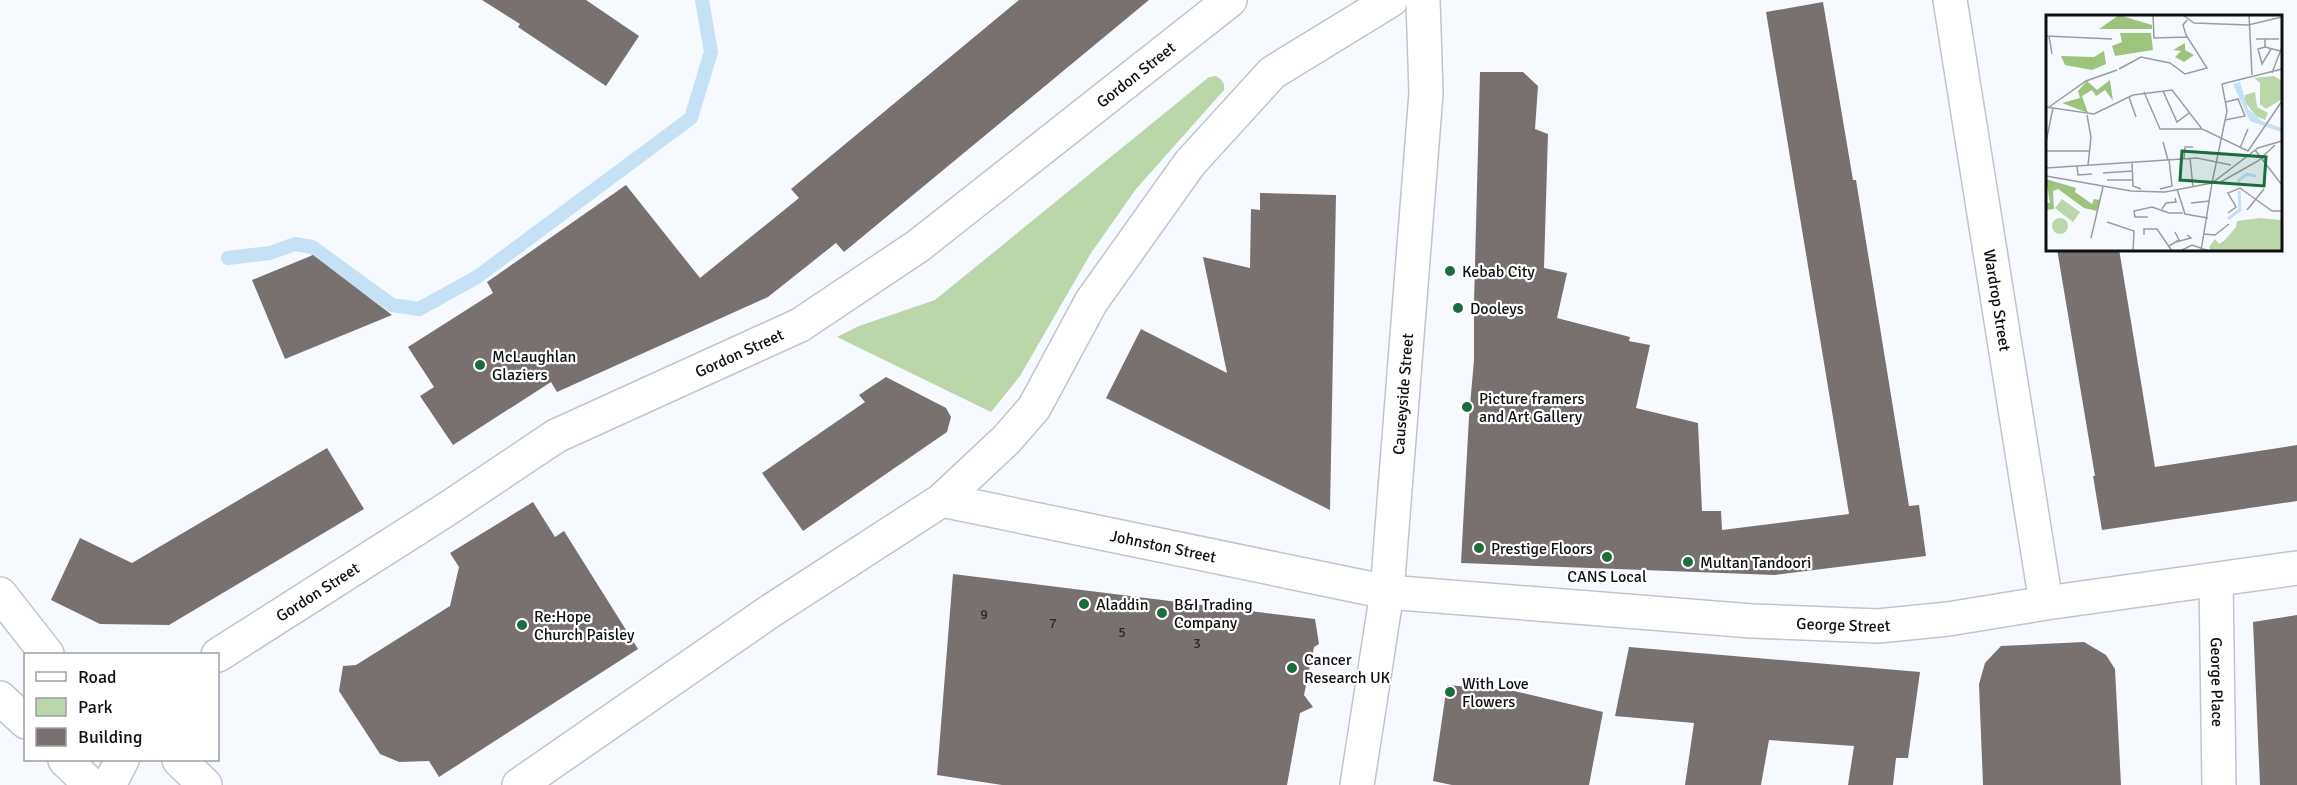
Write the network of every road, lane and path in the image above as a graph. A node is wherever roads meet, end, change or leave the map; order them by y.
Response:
1 (1230, 0) edge
2 (1390, 0) edge
3 (1423, 0) edge
4 (1950, 0) edge
5 (942, 500) junction
6 (2297, 568) edge
7 (2216, 580) junction
8 (1387, 592) junction
9 (0, 594) edge
10 (2046, 603) junction
11 (46, 653) edge
12 (219, 654) edge
13 (0, 698) edge
14 (24, 720) edge
15 (66, 761) edge
16 (121, 761) edge
17 (181, 761) edge
18 (91, 785) edge
19 (108, 785) edge
20 (206, 785) edge
21 (519, 785) edge
22 (1357, 785) edge
23 (2220, 785) edge

1 - 12 street, Gordon Street
2 - 5 street
3 - 8 street, Causeyside Street
4 - 10 street, Wardrop Street
5 - 8 street, Johnston Street
5 - 21 street
6 - 7 street, George Street
7 - 10 street, George Street
7 - 23 street, George Place
8 - 10 street, George Street
8 - 22 street, Causeyside Street
9 - 11 street
13 - 14 street
15 - 18 street
16 - 19 street
17 - 20 street

